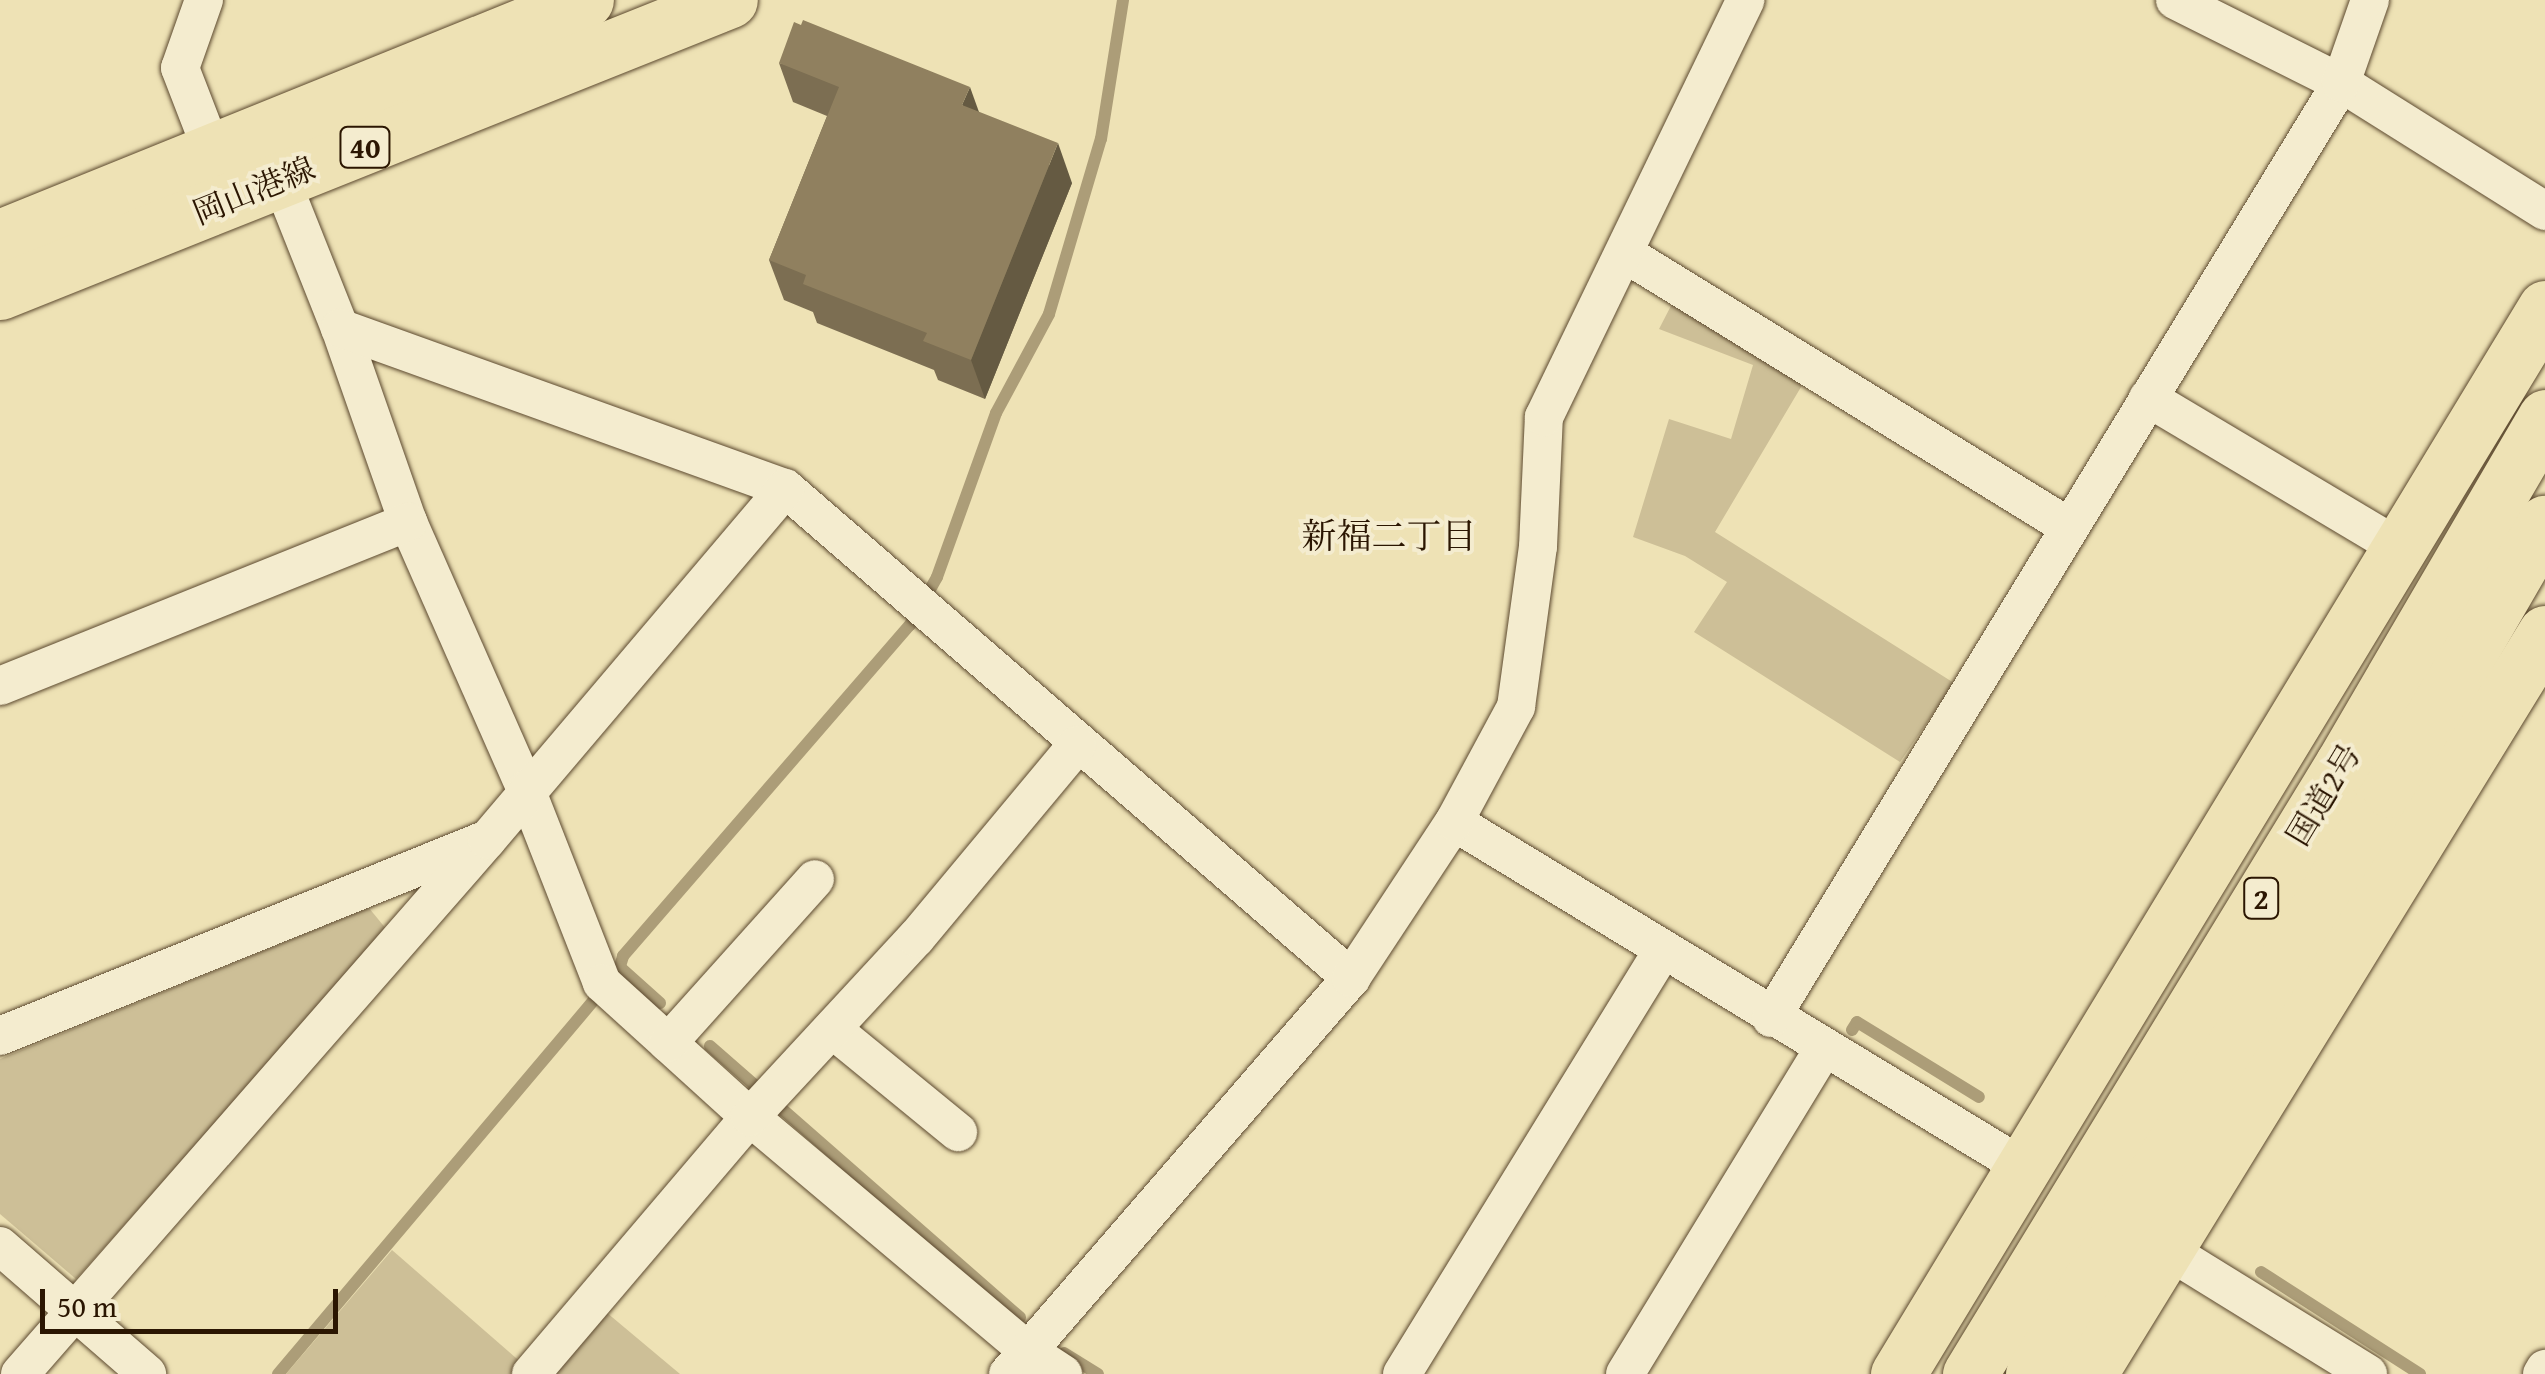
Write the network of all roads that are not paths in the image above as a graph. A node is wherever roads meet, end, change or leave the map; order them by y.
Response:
1 (204, 0) edge
2 (586, 0) edge
3 (730, 0) edge
4 (1746, 0) edge
5 (2174, 0) edge
6 (2370, 0) edge
7 (2341, 82) junction
8 (262, 129) junction
9 (212, 150) junction
10 (280, 181) junction
11 (2545, 211) edge
12 (0, 237) edge
13 (1624, 253) junction
14 (0, 292) edge
15 (2545, 308) edge
16 (340, 328) junction
17 (2148, 398) junction
18 (2545, 417) edge
19 (785, 488) junction
20 (408, 522) junction
21 (2545, 523) edge
22 (2069, 526) junction
23 (2401, 550) junction
24 (2545, 633) edge
25 (0, 686) edge
26 (1077, 745) junction
27 (526, 790) junction
28 (1454, 822) junction
29 (487, 840) junction
30 (815, 878) dead end
31 (1663, 950) junction
32 (1351, 978) junction
33 (1771, 1018) junction
34 (832, 1029) junction
35 (0, 1036) edge
36 (668, 1043) junction
37 (1822, 1050) junction
38 (762, 1104) junction
39 (958, 1132) dead end
40 (2023, 1167) junction
41 (2065, 1220) junction
42 (0, 1246) edge
43 (2168, 1251) junction
44 (75, 1311) junction
45 (1018, 1363) edge
46 (2094, 1368) edge
47 (20, 1374) edge
48 (147, 1374) edge
49 (530, 1374) edge
50 (1064, 1374) edge
51 (1402, 1374) edge
52 (1625, 1374) edge
53 (1898, 1374) edge
54 (1926, 1374) edge
55 (1970, 1374) edge
56 (2034, 1374) edge
57 (2368, 1374) edge

1 - 9 street
2 - 8 main road, 岡山港線 / 40
3 - 10 main road, 岡山港線 / 40
4 - 13 street
5 - 7 street
6 - 7 street
7 - 11 street
7 - 17 street
8 - 9 main road, 岡山港線 / 40
8 - 10 street
9 - 12 main road, 岡山港線 / 40
10 - 14 main road, 岡山港線 / 40
10 - 16 street
13 - 22 street
13 - 28 street
15 - 23 main road
16 - 19 street
16 - 20 street
17 - 22 street
17 - 23 street
18 - 41 main road, 国道2号 / 2
19 - 26 street
19 - 27 street
20 - 25 street
20 - 27 street
21 - 56 main road, 国道2号 / 2
22 - 33 street
23 - 40 main road
24 - 43 main road
26 - 32 street
26 - 34 street
27 - 29 street
27 - 36 street
28 - 31 street
28 - 32 street
29 - 35 street
29 - 44 street
30 - 36 street
31 - 33 street
31 - 51 street
32 - 45 street
33 - 37 street
34 - 38 street
34 - 39 street
36 - 38 street
37 - 40 street
37 - 52 street
38 - 45 street
38 - 49 street
40 - 53 main road
41 - 54 main road
41 - 55 main road, 国道2号 / 2
42 - 44 street
43 - 46 main road
43 - 57 street
44 - 47 street
44 - 48 street
45 - 50 street

